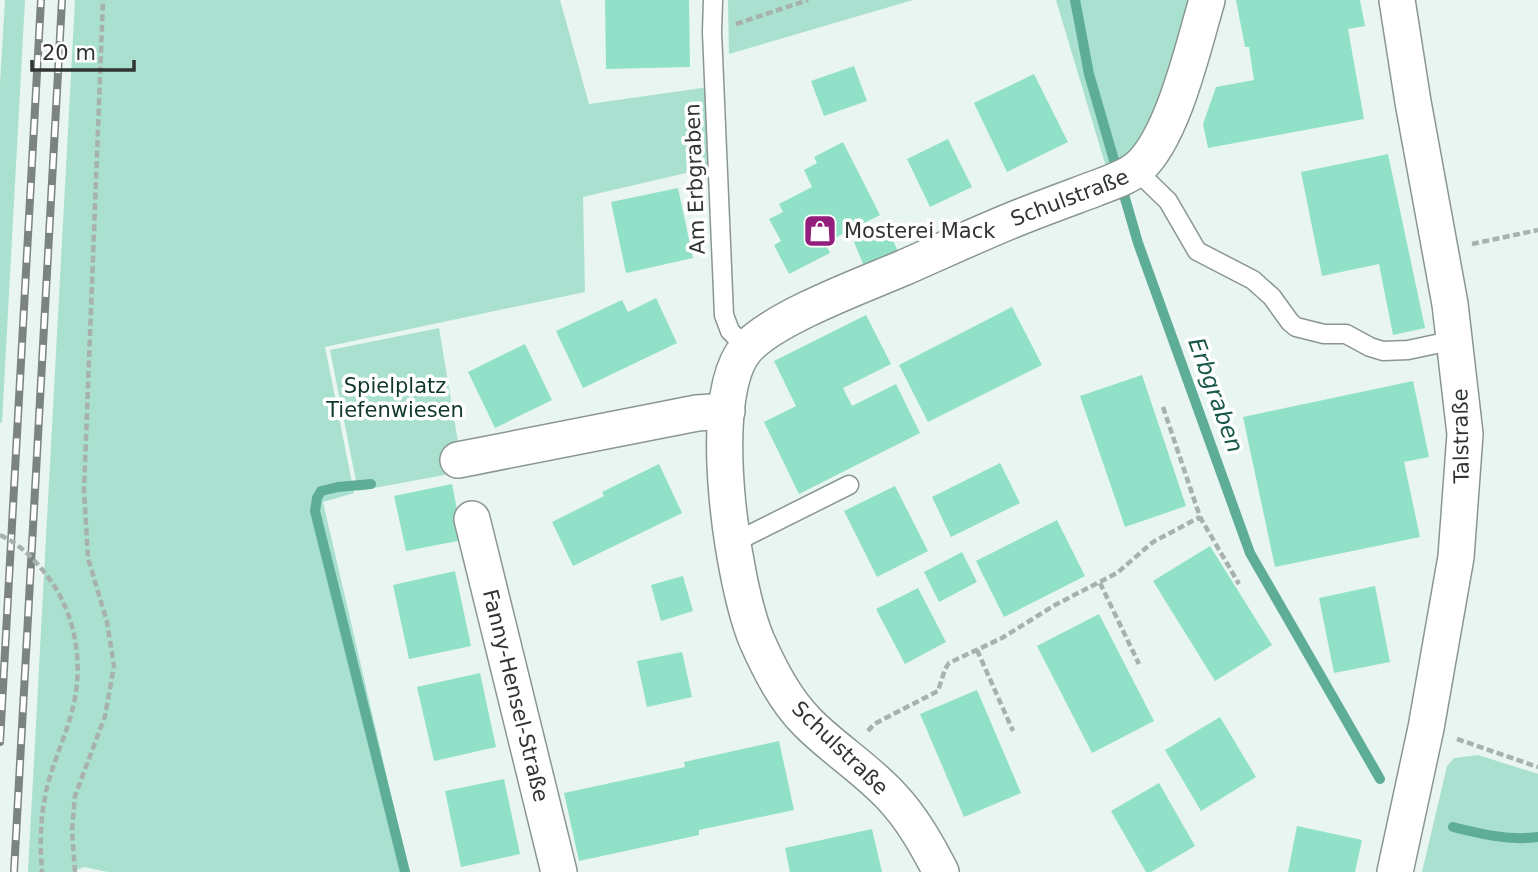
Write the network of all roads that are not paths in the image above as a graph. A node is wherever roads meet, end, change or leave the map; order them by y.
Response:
1 (713, 0) edge
2 (1207, 0) edge
3 (1397, 0) edge
4 (1136, 170) junction
5 (1455, 340) junction
6 (747, 348) junction
7 (727, 411) junction
8 (458, 460) dead end
9 (849, 485) dead end
10 (472, 519) dead end
11 (733, 543) junction
12 (559, 872) edge
13 (941, 872) edge
14 (1395, 872) edge

1 - 6 lane, Am Erbgraben
2 - 4 street, Schulstraße
3 - 5 street, Talstraße
4 - 5 lane
4 - 6 street, Schulstraße
5 - 14 street, Talstraße
6 - 7 street, Schulstraße
7 - 8 street
7 - 11 street, Schulstraße
9 - 11 lane
10 - 12 street, Fanny-Hensel-Straße
11 - 13 street, Schulstraße

